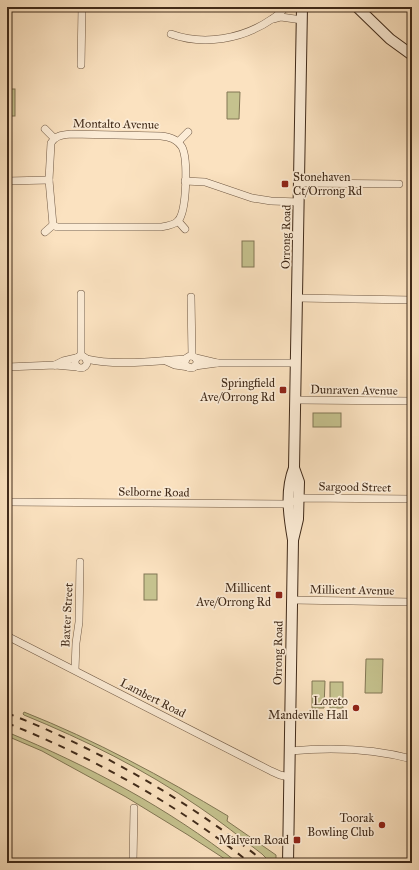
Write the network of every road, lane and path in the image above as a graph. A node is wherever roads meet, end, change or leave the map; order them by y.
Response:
1 (82, 7) edge
2 (286, 7) edge
3 (302, 7) edge
4 (356, 7) edge
5 (274, 19) junction
6 (302, 20) junction
7 (171, 34) dead end
8 (412, 55) edge
9 (81, 65) dead end
10 (45, 129) dead end
11 (188, 132) dead end
12 (54, 138) junction
13 (178, 142) junction
14 (48, 180) junction
15 (7, 181) edge
16 (185, 181) junction
17 (300, 183) junction
18 (399, 184) dead end
19 (299, 202) junction
20 (178, 221) junction
21 (53, 225) junction
22 (185, 229) dead end
23 (46, 232) dead end
24 (81, 294) dead end
25 (191, 297) dead end
26 (298, 298) junction
27 (412, 300) edge
28 (81, 358) junction
29 (191, 358) junction
30 (108, 361) junction
31 (166, 361) junction
32 (7, 362) edge
33 (217, 363) junction
34 (296, 363) junction
35 (55, 365) junction
36 (22, 366) junction
37 (7, 367) edge
38 (192, 367) junction
39 (81, 368) junction
40 (296, 400) junction
41 (412, 402) edge
42 (412, 499) edge
43 (294, 501) junction
44 (7, 502) edge
45 (80, 562) dead end
46 (292, 600) junction
47 (412, 602) edge
48 (7, 636) edge
49 (75, 670) junction
50 (290, 751) junction
51 (412, 759) edge
52 (289, 777) junction
53 (134, 808) dead end
54 (288, 852) junction
55 (133, 863) edge
56 (288, 863) edge
57 (293, 863) edge

1 - 9 street
2 - 5 street
3 - 6 main road, Orrong Road
4 - 8 main road
5 - 6 street
5 - 7 street
6 - 17 main road, Orrong Road
10 - 12 street
11 - 13 street
12 - 13 street, Montalto Avenue
12 - 14 street
13 - 16 street
14 - 15 street
14 - 21 street
16 - 19 street
16 - 20 street
17 - 18 street
17 - 19 main road, Orrong Road
19 - 26 main road, Orrong Road
20 - 21 street
20 - 22 street
21 - 23 street
24 - 28 street
25 - 29 street
26 - 27 street
26 - 34 main road, Orrong Road
28 - 30 street
28 - 35 street
28 - 39 street
28 - 39 street
29 - 31 street
29 - 33 street
29 - 38 street
29 - 38 street
30 - 31 street
30 - 39 street
31 - 38 street
32 - 36 street
33 - 34 street
33 - 38 street
34 - 40 main road, Orrong Road
35 - 36 street
35 - 39 street
36 - 37 street
40 - 41 street, Dunraven Avenue
40 - 43 main road, Orrong Road
42 - 43 street, Sargood Street
43 - 44 street, Selborne Road
43 - 46 main road, Orrong Road
45 - 49 street, Baxter Street
46 - 47 street, Millicent Avenue
46 - 50 main road, Orrong Road
48 - 49 street, Lambert Road
49 - 52 street, Lambert Road
50 - 51 street
50 - 52 main road, Orrong Road
52 - 54 main road, Orrong Road
53 - 55 street
54 - 56 main road, Orrong Road
54 - 57 main road

